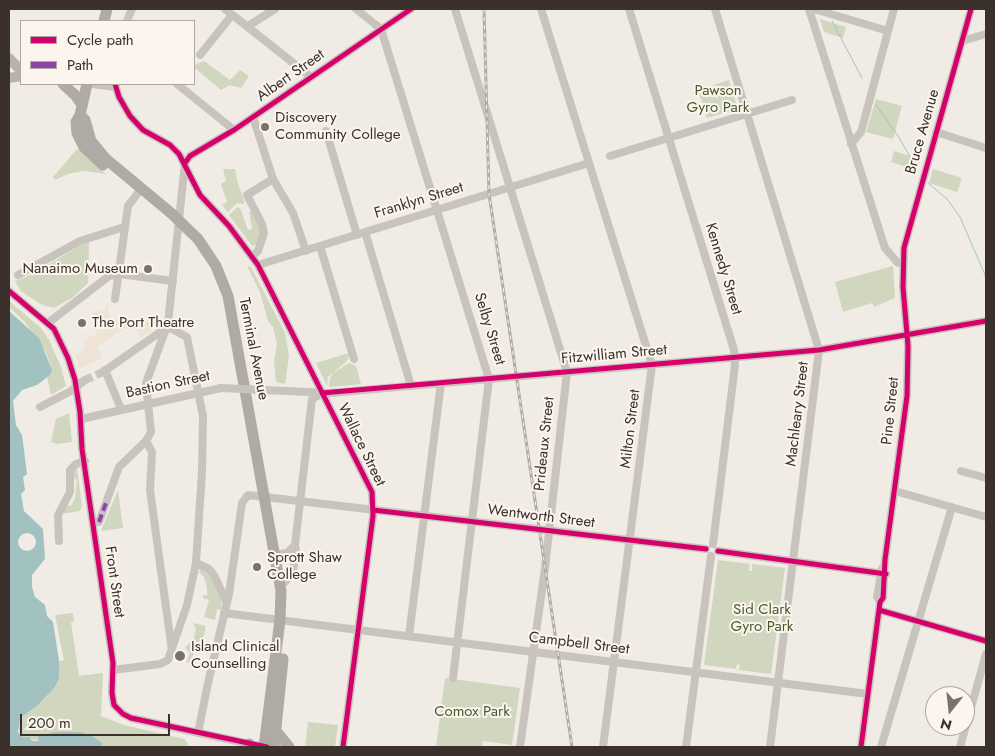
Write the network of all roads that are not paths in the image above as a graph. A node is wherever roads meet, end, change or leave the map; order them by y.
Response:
1 (225, 9) edge
2 (276, 9) edge
3 (356, 9) edge
4 (411, 9) edge
5 (455, 9) edge
6 (542, 9) edge
7 (629, 9) edge
8 (715, 9) edge
9 (809, 9) edge
10 (814, 9) edge
11 (894, 9) edge
12 (972, 9) edge
13 (232, 15) junction
14 (248, 26) junction
15 (381, 29) junction
16 (888, 31) junction
17 (986, 34) edge
18 (962, 41) junction
19 (200, 55) dead end
20 (9, 58) edge
21 (20, 69) edge
22 (311, 78) junction
23 (64, 85) edge
24 (87, 85) edge
25 (116, 85) edge
26 (178, 85) edge
27 (792, 100) dead end
28 (81, 110) junction
29 (748, 113) junction
30 (253, 117) junction
31 (234, 130) junction
32 (326, 132) dead end
33 (936, 132) junction
34 (668, 137) junction
35 (851, 144) junction
36 (986, 148) edge
37 (610, 156) dead end
38 (185, 163) junction
39 (589, 163) junction
40 (273, 179) junction
41 (195, 185) junction
42 (182, 188) junction
43 (510, 188) junction
44 (138, 193) junction
45 (438, 210) junction
46 (180, 223) junction
47 (124, 227) junction
48 (361, 233) junction
49 (320, 246) junction
50 (306, 251) junction
51 (252, 257) junction
52 (902, 264) junction
53 (258, 265) junction
54 (119, 274) junction
55 (18, 275) dead end
56 (174, 281) junction
57 (9, 291) edge
58 (115, 298) dead end
59 (986, 321) edge
60 (48, 323) junction
61 (166, 328) junction
62 (908, 335) junction
63 (819, 350) junction
64 (735, 357) junction
65 (354, 359) dead end
66 (652, 365) junction
67 (567, 372) junction
68 (490, 379) junction
69 (85, 380) tunnel mouth
70 (441, 383) junction
71 (411, 386) junction
72 (76, 387) junction
73 (198, 392) junction
74 (322, 392) junction
75 (148, 403) junction
76 (40, 407) dead end
77 (121, 409) junction
78 (81, 419) junction
79 (146, 441) junction
80 (85, 459) junction
81 (961, 471) dead end
82 (986, 478) edge
83 (895, 491) junction
84 (265, 496) junction
85 (107, 500) junction
86 (301, 502) junction
87 (91, 505) junction
88 (952, 507) junction
89 (373, 510) junction
90 (424, 515) junction
91 (986, 517) edge
92 (472, 521) junction
93 (99, 522) dead end
94 (549, 531) junction
95 (58, 541) dead end
96 (629, 541) junction
97 (295, 545) junction
98 (712, 552) junction
99 (280, 554) junction
100 (794, 562) junction
101 (196, 563) junction
102 (883, 574) junction
103 (285, 582) junction
104 (226, 601) junction
105 (879, 606) junction
106 (224, 613) junction
107 (284, 620) junction
108 (917, 621) junction
109 (180, 630) junction
110 (358, 630) junction
111 (170, 632) junction
112 (409, 636) junction
113 (986, 641) edge
114 (458, 642) junction
115 (532, 652) junction
116 (172, 653) junction
117 (986, 654) edge
118 (614, 662) junction
119 (113, 670) junction
120 (696, 672) junction
121 (453, 678) dead end
122 (778, 682) junction
123 (868, 694) junction
124 (276, 731) junction
125 (198, 734) junction
126 (250, 746) edge
127 (265, 747) edge
128 (274, 747) edge
129 (289, 747) edge
130 (342, 747) edge
131 (520, 747) edge
132 (604, 747) edge
133 (686, 747) edge
134 (770, 747) edge
135 (861, 747) edge
136 (881, 747) edge
137 (960, 747) edge

1 - 13 street
2 - 14 street
3 - 15 street
4 - 15 street, Albert Street
5 - 43 street, Prideaux Street
6 - 39 street, Milton Street
7 - 34 street, Kennedy Street
8 - 29 street, Machleary Street
9 - 35 street
10 - 16 street
11 - 16 street
12 - 18 street, Bruce Avenue
13 - 14 street
13 - 19 street
14 - 22 street
15 - 22 street, Albert Street
15 - 45 street, Selby Street
16 - 35 street
17 - 18 street
18 - 33 street, Bruce Avenue
20 - 21 main road
22 - 30 street, Albert Street
23 - 28 highway
24 - 28 highway, Terminal Avenue
25 - 38 street, Wallace Street
26 - 31 street
27 - 29 street
28 - 44 highway, Terminal Avenue
28 - 46 highway, Terminal Avenue
29 - 34 street
29 - 63 street, Machleary Street
30 - 31 street, Albert Street
30 - 40 street
31 - 38 street, Albert Street
32 - 48 street
33 - 36 street
33 - 52 street, Bruce Avenue
34 - 37 street
34 - 64 street, Kennedy Street
35 - 52 street
38 - 41 street, Wallace Street
38 - 42 street
39 - 43 street, Franklyn Street
39 - 66 street, Milton Street
40 - 50 street
40 - 51 street
41 - 42 street
41 - 51 street, Wallace Street
42 - 46 street
43 - 45 street, Franklyn Street
43 - 67 street, Prideaux Street
44 - 46 highway, Terminal Avenue
44 - 47 street
45 - 48 street, Franklyn Street
45 - 68 street, Selby Street
46 - 56 street
46 - 84 highway, Terminal Avenue
47 - 54 street
47 - 55 street
48 - 49 street, Franklyn Street
48 - 71 street
49 - 50 street, Franklyn Street
49 - 65 street
50 - 53 street, Franklyn Street
51 - 53 street, Wallace Street
52 - 62 street, Pine Street
53 - 74 street, Wallace Street
54 - 56 street
54 - 58 street
54 - 60 street
56 - 61 street
57 - 60 street, Front Street
59 - 62 street, Fitzwilliam Street
60 - 72 street, Front Street
61 - 73 street
61 - 75 street
61 - 77 street
62 - 63 street, Fitzwilliam Street
62 - 83 street, Pine Street
63 - 64 street, Fitzwilliam Street
63 - 100 street, Machleary Street
64 - 66 street, Fitzwilliam Street
64 - 98 street, Kennedy Street
66 - 67 street, Fitzwilliam Street
66 - 96 street, Milton Street
67 - 68 street, Fitzwilliam Street
67 - 94 street, Prideaux Street
68 - 70 street, Fitzwilliam Street
68 - 92 street, Selby Street
69 - 72 street
70 - 71 street, Fitzwilliam Street
70 - 90 street
71 - 74 street, Fitzwilliam Street
72 - 76 street
72 - 78 street, Front Street
73 - 74 street, Bastion Street, bridge
73 - 75 street, Bastion Street
73 - 101 street
74 - 86 street
74 - 89 street, Wallace Street
75 - 77 street, Bastion Street
75 - 79 street
77 - 78 street, Bastion Street
78 - 80 street, Front Street
79 - 85 street
79 - 111 street
80 - 87 street, Front Street
80 - 95 street
81 - 82 street
83 - 88 street
83 - 102 street, Pine Street
84 - 86 street, Wentworth Street
84 - 99 highway, Terminal Avenue
84 - 104 street, Wentworth Street
84 - 107 highway, Terminal Avenue
85 - 87 street
85 - 93 street
86 - 89 street, Wentworth Street
86 - 97 street
87 - 119 street, Front Street
88 - 91 street
88 - 108 street
89 - 90 street, Wentworth Street
89 - 110 street, Wallace Street
90 - 92 street, Wentworth Street
90 - 112 street
92 - 94 street, Wentworth Street
92 - 114 street, Selby Street
94 - 96 street, Wentworth Street
94 - 115 street, Prideaux Street
96 - 98 street, Wentworth Street
96 - 118 street, Milton Street
97 - 99 street
97 - 103 street
98 - 100 street, Wentworth Street
98 - 120 street
99 - 103 highway, Terminal Avenue
100 - 102 street, Wentworth Street
100 - 122 street, Machleary Street
101 - 104 street
101 - 109 street
102 - 105 street, Pine Street
103 - 107 highway, Terminal Avenue
104 - 106 street
105 - 108 street
105 - 123 street, Pine Street
106 - 107 street, Campbell Street
106 - 125 street
107 - 110 street, Campbell Street
107 - 124 highway, Terminal Avenue
107 - 127 highway, Terminal Avenue
108 - 113 street
108 - 136 street
109 - 111 street
109 - 116 street
110 - 112 street, Campbell Street
110 - 130 street, Wallace Street
111 - 116 street
112 - 114 street, Campbell Street
114 - 115 street, Campbell Street
114 - 121 street, Selby Street
115 - 118 street, Campbell Street
115 - 131 street, Prideaux Street
116 - 119 street
117 - 137 street
118 - 120 street, Campbell Street
118 - 132 street, Milton Street
119 - 125 street, Front Street
120 - 122 street, Campbell Street
120 - 133 street
122 - 123 street, Campbell Street
122 - 134 street, Machleary Street
123 - 135 street, Pine Street
124 - 128 highway, Terminal Avenue
124 - 129 highway
125 - 126 street
126 - 127 street

